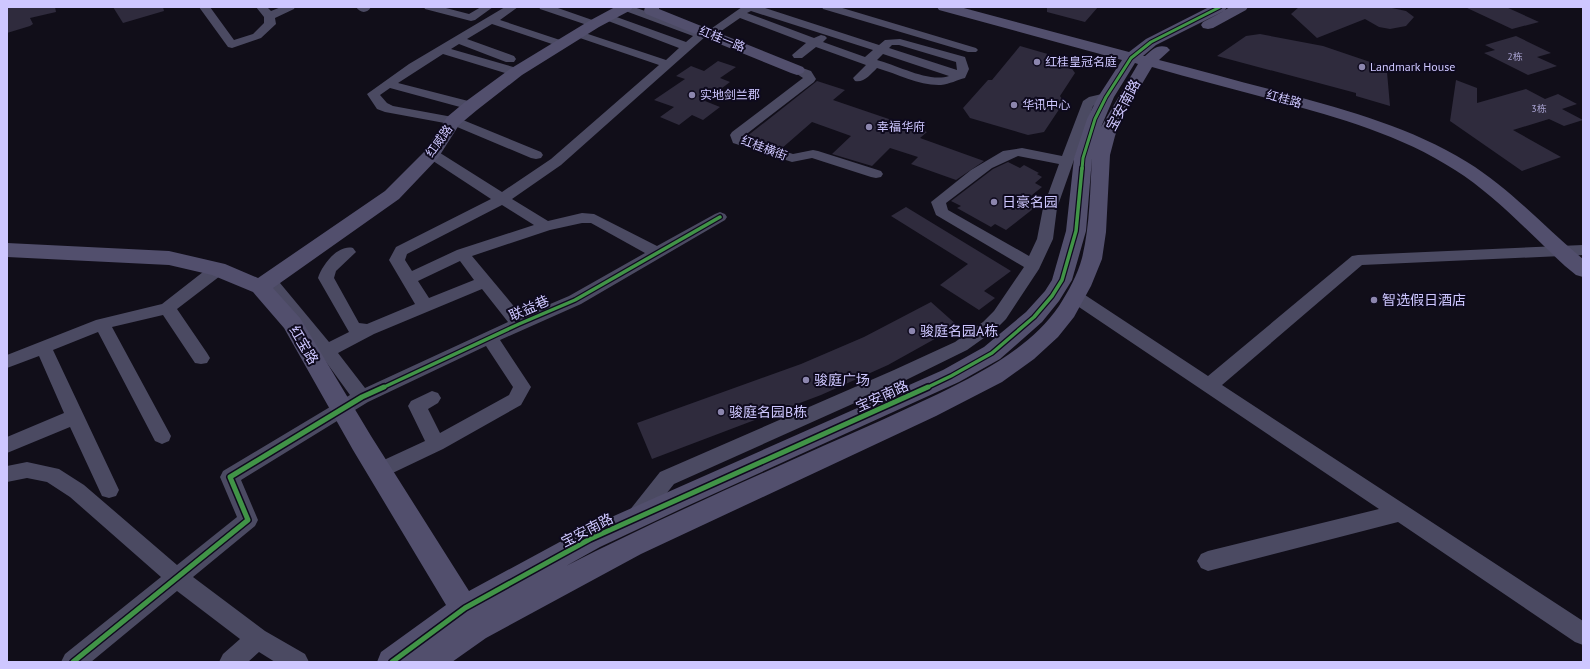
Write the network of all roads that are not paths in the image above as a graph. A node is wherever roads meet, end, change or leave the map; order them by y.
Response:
1 (204, 7) edge
2 (261, 7) edge
3 (290, 7) edge
4 (361, 7) edge
5 (366, 7) edge
6 (429, 7) edge
7 (488, 7) edge
8 (513, 7) edge
9 (544, 7) edge
10 (625, 7) edge
11 (652, 7) edge
12 (827, 7) edge
13 (860, 7) edge
14 (944, 7) edge
15 (970, 7) edge
16 (1220, 7) edge
17 (1241, 7) edge
18 (747, 9) edge
19 (851, 14) junction
20 (269, 16) junction
21 (490, 20) junction
22 (601, 21) junction
23 (829, 31) junction
24 (578, 34) junction
25 (710, 34) junction
26 (458, 40) junction
27 (814, 43) junction
28 (562, 44) junction
29 (687, 47) junction
30 (881, 49) junction
31 (441, 50) junction
32 (972, 50) dead end
33 (1142, 57) junction
34 (872, 62) junction
35 (798, 63) junction
36 (667, 64) junction
37 (518, 67) junction
38 (859, 78) dead end
39 (388, 84) junction
40 (1106, 97) junction
41 (471, 106) junction
42 (453, 121) junction
43 (432, 154) junction
44 (536, 155) dead end
45 (1066, 161) junction
46 (876, 174) dead end
47 (502, 199) junction
48 (720, 217) dead end
49 (546, 226) junction
50 (7, 250) edge
51 (1560, 251) junction
52 (1582, 251) edge
53 (348, 252) dead end
54 (657, 253) junction
55 (462, 254) junction
56 (1033, 265) junction
57 (218, 269) junction
58 (1583, 270) edge
59 (409, 280) junction
60 (484, 282) junction
61 (264, 284) junction
62 (1076, 297) junction
63 (425, 306) junction
64 (166, 308) junction
65 (1000, 315) junction
66 (102, 324) junction
67 (519, 324) junction
68 (368, 330) junction
69 (489, 337) junction
70 (1002, 345) junction
71 (43, 347) junction
72 (327, 351) junction
73 (201, 358) dead end
74 (7, 362) edge
75 (1209, 385) junction
76 (362, 397) junction
77 (432, 398) dead end
78 (342, 409) junction
79 (75, 417) junction
80 (162, 436) dead end
81 (436, 444) junction
82 (7, 445) edge
83 (380, 470) junction
84 (7, 474) edge
85 (109, 490) dead end
86 (1400, 513) junction
87 (636, 517) junction
88 (1208, 561) dead end
89 (177, 578) junction
90 (470, 618) junction
91 (1583, 634) edge
92 (256, 639) junction
93 (73, 662) edge
94 (231, 662) edge
95 (297, 662) edge
96 (392, 662) edge
97 (427, 662) edge

1 - 20 street
2 - 20 street
3 - 20 street
4 - 5 street
6 - 7 street
8 - 21 street
9 - 22 street
10 - 22 street, 红威路
10 - 29 street
11 - 25 street, 红桂一路
12 - 19 street
13 - 19 street
14 - 33 street, 红桂路
15 - 33 street, 红桂路
16 - 33 street, 宝安南路
17 - 33 street, 宝安南路
18 - 23 street
18 - 25 street
18 - 27 street
19 - 23 street
19 - 32 street
21 - 26 street
21 - 28 street
22 - 24 street, 红威路
22 - 29 street
23 - 27 street
23 - 30 street
24 - 28 street, 红威路
24 - 36 street
25 - 35 street, 红桂一路
26 - 31 street
26 - 37 street
27 - 34 street
27 - 35 street
28 - 37 street, 红威路
29 - 36 street
30 - 34 street
30 - 34 street
31 - 37 street
31 - 39 street
33 - 40 street, 宝安南路
33 - 51 street, 红桂路
33 - 52 street, 红桂路
33 - 62 street, 宝安南路
34 - 38 street
35 - 46 street, 红桂横街
36 - 47 street
37 - 41 street, 红威路
39 - 41 street
39 - 42 street
40 - 45 street
40 - 70 street, 宝安南路
41 - 42 street, 红威路
42 - 43 street, 红威路
42 - 44 street
43 - 47 street
43 - 61 street, 红威路
45 - 56 street
45 - 56 street
47 - 49 street
47 - 59 street
48 - 54 street, 联益巷
49 - 54 street
49 - 55 street
50 - 57 street, 红宝路
51 - 52 street
51 - 58 street, 红桂路
51 - 75 street
53 - 68 street
54 - 67 street, 联益巷
55 - 59 street
55 - 60 street
56 - 65 street
57 - 61 street, 红宝路
57 - 64 street
59 - 63 street
60 - 63 street
60 - 67 street
61 - 72 street
61 - 78 street, 红宝路
62 - 75 street
62 - 90 street, 宝安南路
63 - 68 street
64 - 66 street
64 - 73 street
65 - 70 street
65 - 87 street
66 - 71 street
66 - 80 street
67 - 69 street, 联益巷
68 - 72 street
69 - 76 street, 联益巷
69 - 81 street
70 - 87 street, 宝安南路
71 - 74 street
71 - 79 street
72 - 76 street
75 - 86 street
76 - 78 street, 联益巷
77 - 81 street
78 - 83 street, 红宝路
78 - 89 street, 联益巷
79 - 82 street
79 - 85 street
81 - 83 street
83 - 90 street, 红宝路
84 - 89 street
86 - 88 street
86 - 91 street
87 - 90 street, 宝安南路
89 - 92 street
89 - 93 street
90 - 96 street, 宝安南路
90 - 97 street, 宝安南路
92 - 94 street
92 - 95 street

